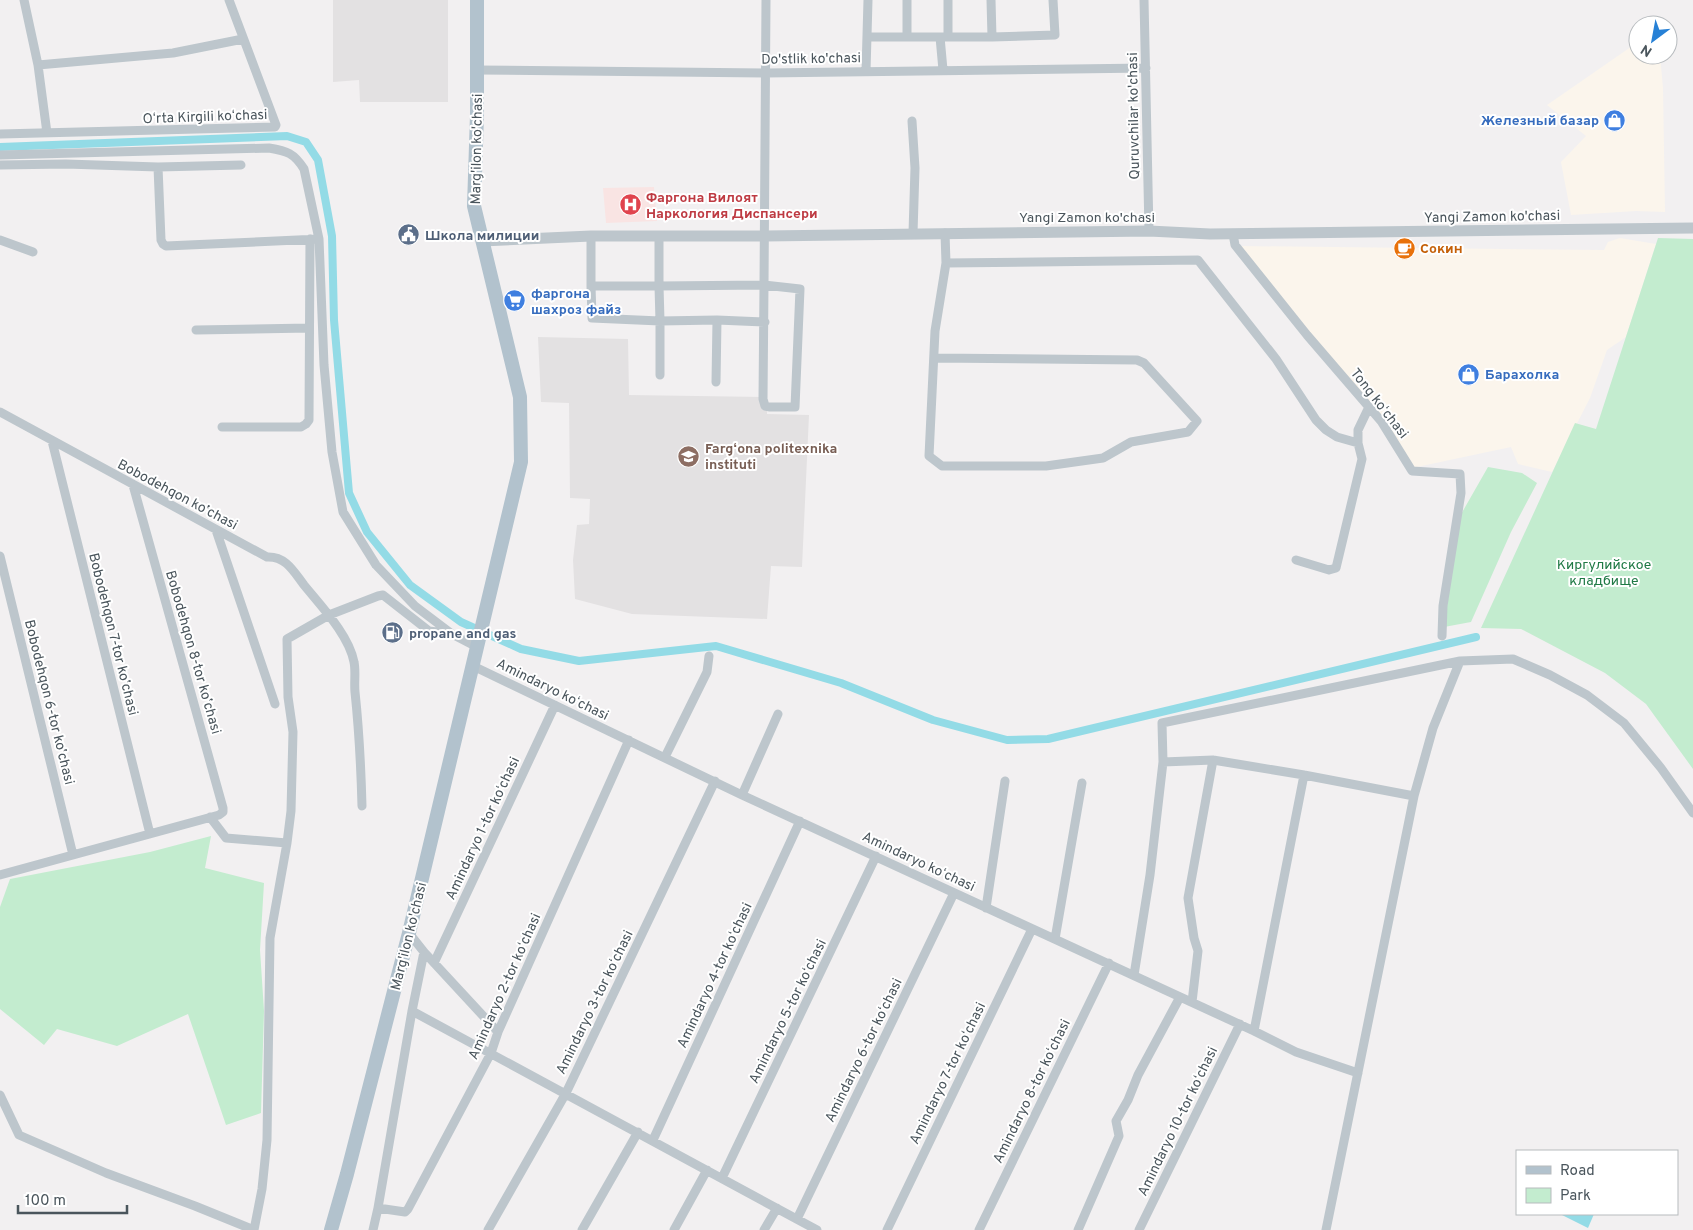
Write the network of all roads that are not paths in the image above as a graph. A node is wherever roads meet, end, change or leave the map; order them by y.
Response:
1 (24, 0) edge
2 (229, 0) edge
3 (477, 0) edge
4 (766, 0) edge
5 (868, 0) edge
6 (907, 0) edge
7 (948, 0) edge
8 (991, 0) edge
9 (1053, 0) edge
10 (1144, 0) edge
11 (867, 37) junction
12 (907, 37) junction
13 (944, 37) junction
14 (992, 37) junction
15 (243, 39) junction
16 (38, 65) junction
17 (1146, 68) junction
18 (477, 70) junction
19 (943, 70) junction
20 (866, 71) junction
21 (766, 72) junction
22 (912, 121) dead end
23 (47, 133) junction
24 (0, 134) edge
25 (0, 155) edge
26 (0, 165) edge
27 (241, 165) dead end
28 (158, 167) junction
29 (1693, 228) edge
30 (1149, 231) junction
31 (913, 233) junction
32 (946, 233) junction
33 (1233, 234) junction
34 (591, 236) junction
35 (659, 236) junction
36 (766, 236) junction
37 (314, 239) junction
38 (0, 240) edge
39 (482, 241) junction
40 (33, 252) dead end
41 (946, 263) junction
42 (764, 285) junction
43 (591, 286) junction
44 (660, 286) junction
45 (717, 320) junction
46 (660, 321) junction
47 (765, 322) junction
48 (309, 328) junction
49 (196, 330) dead end
50 (934, 358) junction
51 (660, 375) dead end
52 (716, 382) dead end
53 (1369, 407) junction
54 (0, 412) edge
55 (222, 427) dead end
56 (52, 442) junction
57 (1358, 443) junction
58 (133, 485) junction
59 (216, 530) junction
60 (0, 556) edge
61 (1296, 560) dead end
62 (329, 615) junction
63 (452, 634) junction
64 (1442, 636) dead end
65 (477, 644) junction
66 (709, 656) dead end
67 (1460, 661) junction
68 (473, 666) junction
69 (274, 704) dead end
70 (555, 705) junction
71 (778, 714) dead end
72 (629, 740) junction
73 (666, 757) junction
74 (1213, 760) junction
75 (1163, 762) junction
76 (1304, 775) junction
77 (715, 781) junction
78 (1005, 781) dead end
79 (1082, 783) dead end
80 (742, 795) junction
81 (1414, 796) junction
82 (362, 806) dead end
83 (1693, 813) edge
84 (210, 817) junction
85 (800, 821) junction
86 (150, 834) junction
87 (287, 843) junction
88 (73, 855) junction
89 (876, 856) junction
90 (0, 875) edge
91 (954, 893) junction
92 (986, 908) junction
93 (1032, 929) junction
94 (409, 933) junction
95 (1055, 939) junction
96 (424, 952) junction
97 (434, 963) junction
98 (1109, 964) junction
99 (1134, 975) junction
100 (1180, 997) junction
101 (1192, 1002) junction
102 (412, 1011) junction
103 (1240, 1024) junction
104 (1254, 1031) junction
105 (498, 1032) junction
106 (491, 1053) junction
107 (1358, 1074) junction
108 (566, 1093) junction
109 (0, 1095) edge
110 (638, 1132) junction
111 (653, 1140) junction
112 (707, 1170) junction
113 (722, 1178) junction
114 (378, 1208) junction
115 (777, 1208) junction
116 (797, 1218) junction
117 (254, 1230) edge
118 (331, 1230) edge
119 (373, 1230) edge
120 (488, 1230) edge
121 (582, 1230) edge
122 (674, 1230) edge
123 (764, 1230) edge
124 (817, 1230) edge
125 (887, 1230) edge
126 (979, 1230) edge
127 (1078, 1230) edge
128 (1139, 1230) edge
129 (1326, 1230) edge

1 - 16 street
2 - 15 street, Oʻrta Kirgili koʻchasi
3 - 18 main road, Marg'ilon ko'chasi
4 - 21 street
5 - 11 street
6 - 12 street
7 - 13 street
8 - 14 street
9 - 14 street
10 - 17 street, Quruvchilar ko'chasi
11 - 12 street
11 - 20 street
12 - 13 street
13 - 14 street
13 - 19 street
15 - 16 street
15 - 23 street, Oʻrta Kirgili koʻchasi
16 - 23 street
17 - 19 street, Do'stlik ko'chasi
17 - 30 street, Quruvchilar ko'chasi
18 - 21 street, Do'stlik ko'chasi
18 - 39 main road, Marg'ilon ko'chasi
19 - 20 street, Do'stlik ko'chasi
20 - 21 street, Do'stlik ko'chasi
21 - 36 street
22 - 31 street
23 - 24 street, Oʻrta Kirgili koʻchasi
25 - 37 street
26 - 28 street
27 - 28 street
28 - 37 street
29 - 33 street, Yangi Zamon ko'chasi
30 - 32 street, Yangi Zamon ko'chasi
30 - 33 street, Yangi Zamon ko'chasi
31 - 32 street, Yangi Zamon ko'chasi
31 - 36 street, Yangi Zamon ko'chasi
32 - 41 street
33 - 53 street, Tong koʻchasi
34 - 35 street, Yangi Zamon ko'chasi
34 - 39 street, Yangi Zamon ko'chasi
34 - 43 street
35 - 36 street, Yangi Zamon ko'chasi
35 - 44 street
36 - 42 street
37 - 48 street
37 - 63 street
38 - 40 street
39 - 65 main road, Marg'ilon ko'chasi
41 - 50 street
41 - 57 street
42 - 44 street
42 - 47 street
42 - 47 street
43 - 44 street
43 - 46 street
44 - 46 street
45 - 46 street
45 - 47 street
45 - 52 street
46 - 51 street
48 - 49 street
48 - 55 street
50 - 50 street
53 - 57 street
53 - 64 street, Tong koʻchasi
54 - 56 street, Bobodehqon koʼchasi
56 - 58 street, Bobodehqon koʼchasi
56 - 86 street, Bobodehqon 7-tor koʼchasi
57 - 61 street
58 - 59 street, Bobodehqon koʼchasi
58 - 84 street, Bobodehqon 8-tor koʼchasi
59 - 62 street, Bobodehqon koʼchasi
59 - 69 street
60 - 88 street, Bobodehqon 6-tor koʼchasi
62 - 63 street
62 - 82 street, Bobodehqon koʼchasi
62 - 87 street
63 - 65 street
65 - 68 main road, Marg'ilon ko'chasi
66 - 73 street
67 - 75 street
67 - 81 street
67 - 83 street
68 - 70 street, Amindaryo koʻchasi
68 - 94 main road, Marg'ilon ko'chasi
70 - 72 street, Amindaryo koʻchasi
70 - 97 street, Amindaryo 1-tor koʻchasi
71 - 80 street
72 - 73 street, Amindaryo koʻchasi
72 - 105 street, Amindaryo 2-tor koʻchasi
73 - 77 street, Amindaryo koʻchasi
74 - 75 street
74 - 76 street
74 - 101 street
75 - 99 street
76 - 81 street
76 - 104 street
77 - 80 street, Amindaryo koʻchasi
77 - 108 street, Amindaryo 3-tor koʻchasi
78 - 92 street
79 - 95 street
80 - 85 street, Amindaryo koʻchasi
81 - 107 street
84 - 86 street
84 - 87 street
85 - 89 street, Amindaryo koʻchasi
85 - 111 street, Amindaryo 4-tor koʻchasi
86 - 88 street
87 - 117 street
88 - 90 street
89 - 91 street, Amindaryo koʻchasi
89 - 113 street, Amindaryo 5-tor koʻchasi
91 - 92 street, Amindaryo koʻchasi
91 - 116 street, Amindaryo 6-tor koʻchasi
92 - 93 street, Amindaryo koʻchasi
93 - 95 street, Amindaryo koʻchasi
93 - 125 street, Amindaryo 7-tor koʻchasi
94 - 96 street
94 - 118 main road, Marg'ilon ko'chasi
95 - 98 street, Amindaryo koʻchasi
96 - 97 street
96 - 102 street
97 - 105 street
98 - 99 street, Amindaryo koʻchasi
98 - 126 street, Amindaryo 8-tor koʻchasi
99 - 100 street, Amindaryo koʻchasi
100 - 101 street, Amindaryo koʻchasi
100 - 127 street
101 - 103 street, Amindaryo koʻchasi
102 - 106 street
102 - 114 street
103 - 104 street, Amindaryo koʻchasi
103 - 128 street, Amindaryo 10-tor koʻchasi
104 - 107 street, Amindaryo koʻchasi
105 - 106 street, Amindaryo 2-tor koʻchasi
106 - 108 street
106 - 114 street, Amindaryo 2-tor koʻchasi
107 - 129 street
108 - 110 street
108 - 120 street, Amindaryo 3-tor koʻchasi
109 - 117 street
110 - 111 street
110 - 121 street
111 - 112 street
112 - 113 street
112 - 122 street
113 - 115 street
114 - 119 street
115 - 116 street
115 - 123 street
116 - 124 street

